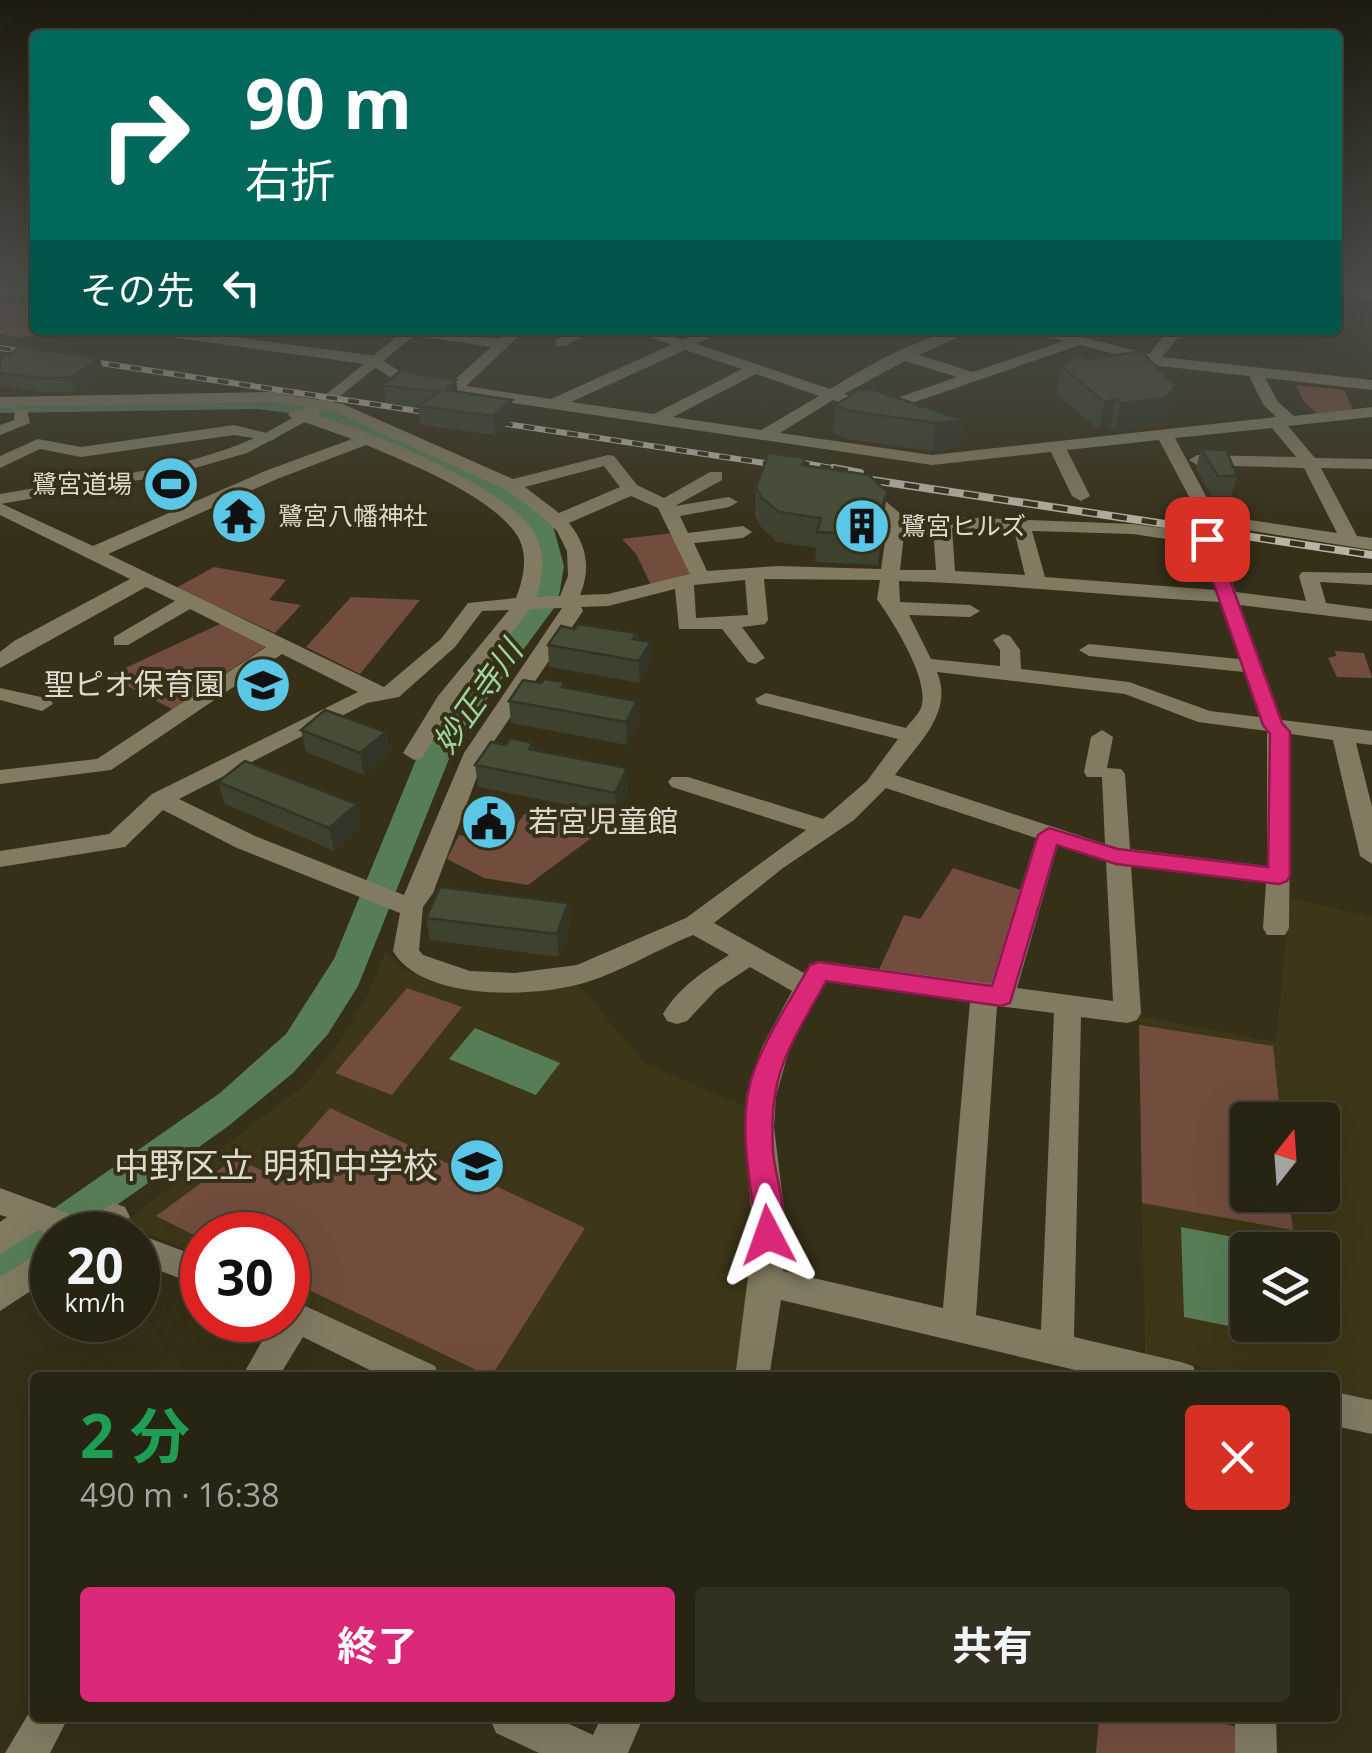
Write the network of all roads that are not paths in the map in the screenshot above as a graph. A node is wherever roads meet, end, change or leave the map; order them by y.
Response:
1 (1255, 372) edge
2 (361, 373) edge
3 (392, 373) edge
4 (471, 373) edge
5 (619, 373) edge
6 (747, 373) edge
7 (765, 373) edge
8 (873, 373) edge
9 (958, 373) edge
10 (989, 373) edge
11 (1262, 373) edge
12 (974, 378) junction
13 (1348, 383) junction
14 (1372, 385) edge
15 (454, 390) junction
16 (835, 396) junction
17 (0, 402) edge
18 (553, 404) junction
19 (314, 410) junction
20 (877, 410) junction
21 (20, 414) junction
22 (0, 415) edge
23 (1369, 415) edge
24 (656, 419) junction
25 (905, 420) edge
26 (1282, 421) junction
27 (0, 430) edge
28 (198, 433) junction
29 (275, 434) junction
30 (762, 435) junction
31 (1165, 435) junction
32 (952, 436) edge
33 (364, 440) junction
34 (1057, 448) junction
35 (81, 452) junction
36 (230, 453) junction
37 (1002, 453) junction
38 (310, 460) junction
39 (1177, 460) junction
40 (0, 463) edge
41 (1310, 463) junction
42 (1372, 464) edge
43 (716, 476) dead end
44 (511, 485) junction
45 (78, 487) junction
46 (631, 488) junction
47 (868, 490) edge
48 (1081, 496) dead end
49 (0, 500) edge
50 (729, 502) dead end
51 (0, 508) edge
52 (667, 509) junction
53 (897, 520) junction
54 (557, 521) junction
55 (942, 521) junction
56 (1021, 523) junction
57 (1094, 527) junction
58 (742, 532) dead end
59 (684, 539) junction
60 (1350, 540) junction
61 (1372, 544) edge
62 (1099, 549) dead end
63 (94, 553) junction
64 (754, 573) junction
65 (889, 576) junction
66 (946, 576) junction
67 (692, 579) junction
68 (1372, 579) edge
69 (144, 580) junction
70 (1033, 582) junction
71 (1228, 598) junction
72 (562, 600) junction
73 (188, 602) junction
74 (526, 602) junction
75 (1032, 605) dead end
76 (895, 608) junction
77 (1318, 609) junction
78 (970, 611) dead end
79 (1372, 616) edge
80 (727, 622) junction
81 (1003, 640) dead end
82 (121, 641) dead end
83 (10, 643) edge
84 (282, 646) junction
85 (1089, 650) dead end
86 (755, 658) dead end
87 (0, 662) edge
88 (921, 664) junction
89 (1252, 667) junction
90 (1010, 672) junction
91 (1071, 679) junction
92 (377, 693) junction
93 (0, 694) edge
94 (766, 699) dead end
95 (1067, 702) dead end
96 (42, 704) dead end
97 (1273, 725) junction
98 (1343, 735) junction
99 (912, 736) junction
100 (1102, 737) dead end
101 (1372, 738) edge
102 (414, 752) dead end
103 (0, 776) edge
104 (880, 778) junction
105 (680, 782) dead end
106 (160, 799) junction
107 (826, 828) junction
108 (1049, 835) junction
109 (1116, 856) junction
110 (1372, 856) edge
111 (0, 859) edge
112 (1279, 876) junction
113 (402, 902) junction
114 (695, 924) junction
115 (1276, 928) dead end
116 (749, 955) junction
117 (814, 980) junction
118 (992, 995) junction
119 (1068, 1006) junction
120 (677, 1014) dead end
121 (0, 1200) edge
122 (32, 1212) edge
123 (30, 1221) edge
124 (0, 1240) edge
125 (30, 1275) edge
126 (765, 1282) junction
127 (0, 1296) edge
128 (310, 1324) edge
129 (958, 1327) junction
130 (277, 1342) edge
131 (1056, 1348) junction
132 (261, 1372) edge
133 (411, 1372) edge
134 (753, 1372) edge
135 (1156, 1372) edge
136 (1340, 1411) edge
137 (1372, 1417) edge
138 (45, 1722) edge
139 (520, 1722) edge
140 (620, 1722) edge
141 (1256, 1722) edge
142 (26, 1753) edge
143 (585, 1753) edge
144 (607, 1753) edge
145 (1256, 1753) edge

1 - 26 street
2 - 19 street
3 - 15 street
4 - 15 street
5 - 18 street
6 - 24 street
7 - 16 street
8 - 16 street
9 - 12 street
10 - 12 street
11 - 13 street
12 - 20 street
13 - 14 street
13 - 23 street
15 - 18 street
16 - 20 street
16 - 30 street
17 - 19 street
18 - 24 street
19 - 21 street
19 - 29 street
19 - 33 street
19 - 44 street
20 - 25 street
21 - 22 street
21 - 27 street
23 - 26 street
24 - 30 street
26 - 31 street
26 - 41 street
28 - 29 street
28 - 35 street
28 - 36 street
29 - 36 street
29 - 38 street
30 - 37 street
31 - 34 street
31 - 39 street
32 - 37 street
33 - 38 street
33 - 74 street
34 - 37 street
34 - 48 street
35 - 40 street
35 - 45 street
36 - 45 street
38 - 63 street
39 - 41 street
39 - 60 street
41 - 42 street
41 - 60 street
43 - 52 street
44 - 46 street
44 - 54 street
45 - 49 street
46 - 52 street
46 - 54 street
47 - 53 street
50 - 52 street
51 - 63 street
52 - 59 street
53 - 55 street
53 - 65 street
54 - 72 street
55 - 56 street
55 - 66 street
56 - 57 street
56 - 70 street
57 - 62 street
57 - 71 street
58 - 59 street
59 - 67 street
60 - 61 street
63 - 69 street
64 - 65 street
64 - 67 street
64 - 80 street
65 - 66 street
65 - 76 street
66 - 70 street
67 - 72 street
67 - 80 street
68 - 77 street
69 - 73 street
69 - 83 street
70 - 71 street
70 - 75 street
71 - 77 street
71 - 89 street
72 - 74 street
72 - 113 street
73 - 82 street
73 - 84 street
74 - 92 street
74 - 102 street
76 - 78 street
76 - 88 street
77 - 79 street
80 - 86 street
81 - 90 street
83 - 87 street
84 - 92 street
84 - 103 street
85 - 89 street
88 - 90 street
88 - 99 street
89 - 97 street
90 - 91 street
91 - 95 street
91 - 97 street
92 - 106 street
93 - 96 street
94 - 99 street
97 - 98 street
97 - 112 street
98 - 101 street
98 - 110 street
99 - 104 street
100 - 109 street
104 - 107 street
104 - 108 street
105 - 107 street
106 - 111 street
106 - 113 street
107 - 114 street
108 - 109 street
108 - 118 street
109 - 112 street
109 - 119 street
112 - 115 street
113 - 114 street
114 - 116 street
116 - 117 street
116 - 120 street
117 - 118 street
117 - 126 street
118 - 119 street
118 - 129 street
119 - 131 street
121 - 122 street
123 - 124 street
125 - 127 street
126 - 129 street
126 - 134 street
128 - 133 street
129 - 131 street
130 - 132 street
131 - 135 street
136 - 137 street
138 - 142 street
139 - 143 street
140 - 144 street
141 - 145 street

